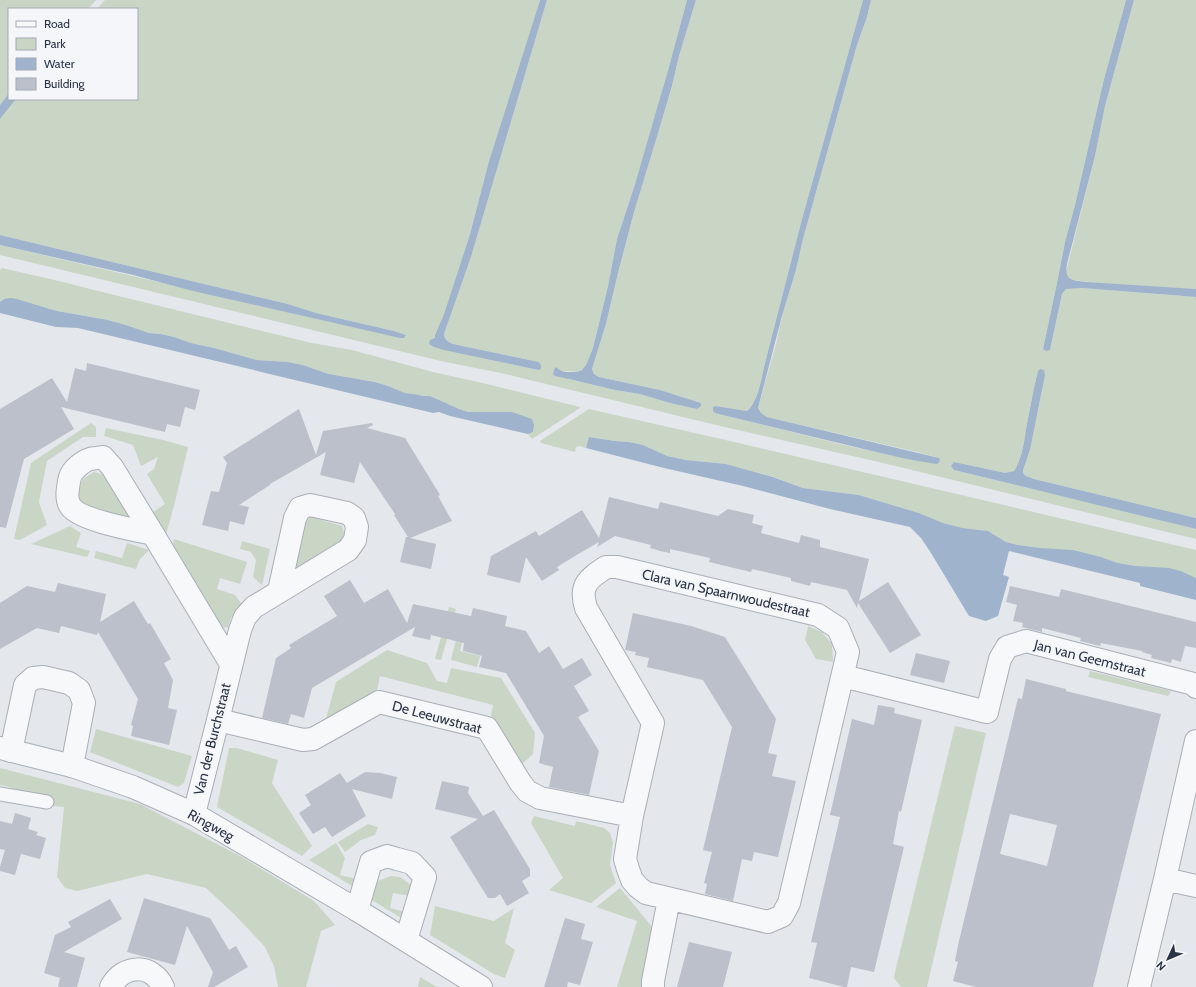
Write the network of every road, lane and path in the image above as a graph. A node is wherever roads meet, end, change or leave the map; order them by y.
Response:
1 (153, 534) dead end
2 (279, 592) dead end
3 (231, 664) junction
4 (843, 676) junction
5 (1196, 687) edge
6 (218, 720) junction
7 (1196, 741) edge
8 (6, 749) edge
9 (72, 766) junction
10 (0, 794) edge
11 (47, 802) dead end
12 (194, 814) junction
13 (632, 816) junction
14 (1166, 879) junction
15 (1196, 886) edge
16 (669, 899) junction
17 (357, 910) junction
18 (406, 940) junction
19 (111, 987) edge
20 (163, 987) edge
21 (481, 987) edge
22 (653, 987) edge
23 (1139, 987) edge

1 - 3 street, Van der Burchstraat
2 - 3 street, Van der Burchstraat
3 - 6 street, Van der Burchstraat
4 - 5 street, Jan van Geemstraat
4 - 13 street, Clara van Spaarnwoudestraat
4 - 16 street, Clara van Spaarnwoudestraat
6 - 12 street, Van der Burchstraat
6 - 13 street, De Leeuwstraat
7 - 14 street
8 - 9 street, Ringweg
8 - 9 street
9 - 12 street, Ringweg
10 - 11 lane
12 - 17 street, Ringweg
13 - 16 street, Clara van Spaarnwoudestraat
14 - 15 street
14 - 23 street
16 - 22 street
17 - 18 street, Ringweg
17 - 18 street
18 - 21 street, Ringweg
19 - 20 street

